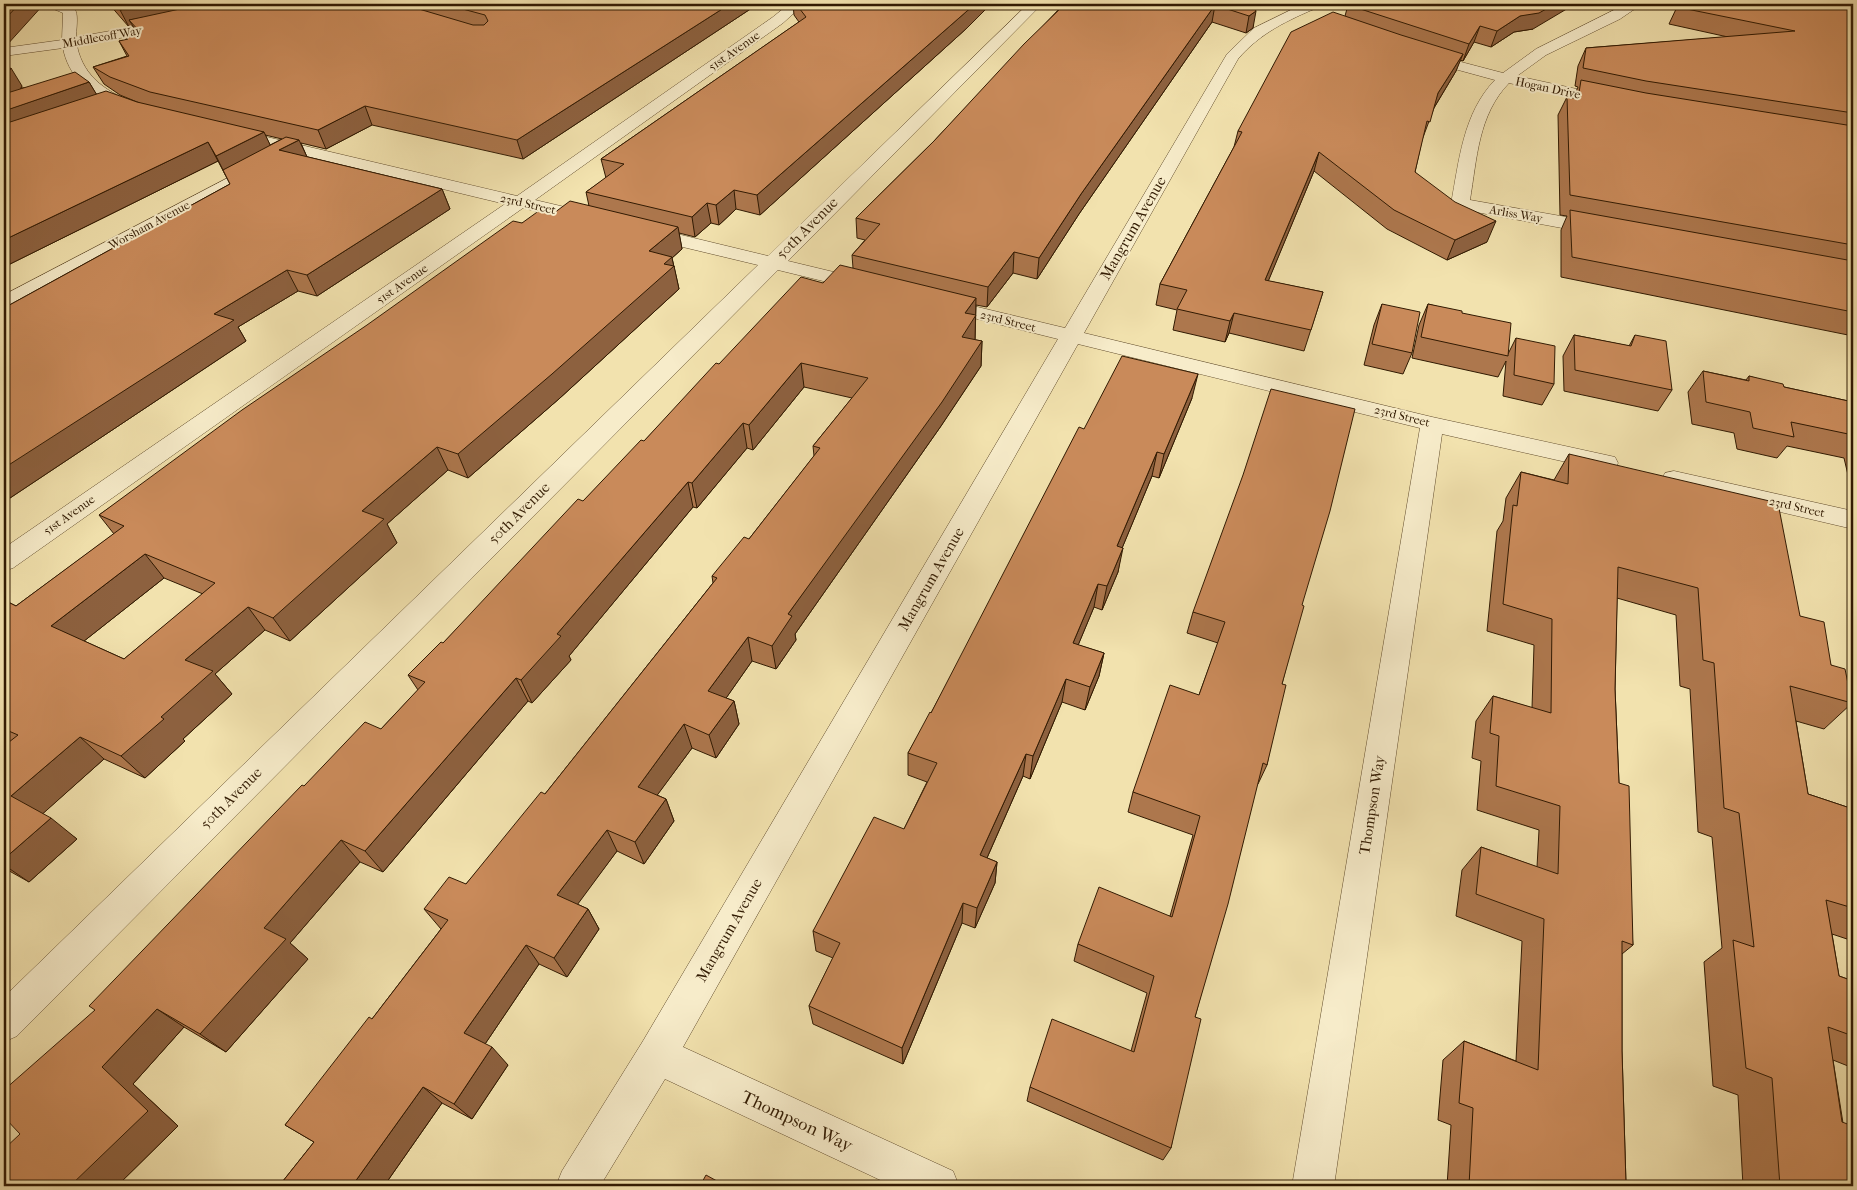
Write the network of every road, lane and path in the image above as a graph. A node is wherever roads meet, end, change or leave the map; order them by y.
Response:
1 (54, 4) edge
2 (798, 4) edge
3 (1034, 4) edge
4 (1635, 4) edge
5 (1302, 9) edge
6 (187, 20) edge
7 (69, 43) junction
8 (1406, 51) edge
9 (4, 52) edge
10 (1505, 78) junction
11 (1629, 104) edge
12 (154, 116) edge
13 (210, 129) edge
14 (294, 148) junction
15 (520, 202) junction
16 (1617, 233) edge
17 (772, 263) junction
18 (878, 289) edge
19 (917, 298) edge
20 (4, 303) edge
21 (1071, 336) junction
22 (1432, 424) junction
23 (1624, 467) edge
24 (1652, 474) edge
25 (1853, 520) edge
26 (4, 561) edge
27 (4, 1023) edge
28 (657, 1055) junction
29 (578, 1186) edge
30 (938, 1186) edge
31 (1313, 1186) edge

1 - 7 street
2 - 15 street, 51st Avenue
3 - 17 street, 50th Avenue
4 - 10 street, Arliss Way
5 - 21 street, Mangrum Avenue
6 - 7 street, Middlecoff Way
7 - 9 street, Middlecoff Way
7 - 12 street
8 - 10 street, Hogan Drive
10 - 11 street, Hogan Drive
10 - 16 street, Arliss Way
13 - 14 street, 23rd Street
14 - 15 street, 23rd Street
14 - 20 street, Worsham Avenue
15 - 17 street, 23rd Street
15 - 26 street, 51st Avenue
17 - 18 street, 23rd Street
17 - 27 street, 50th Avenue
19 - 21 street, 23rd Street
21 - 22 street, 23rd Street
21 - 28 street, Mangrum Avenue
22 - 23 street, 23rd Street
22 - 31 street, Thompson Way
24 - 25 street, 23rd Street
28 - 29 street, Mangrum Avenue
28 - 30 street, Thompson Way

